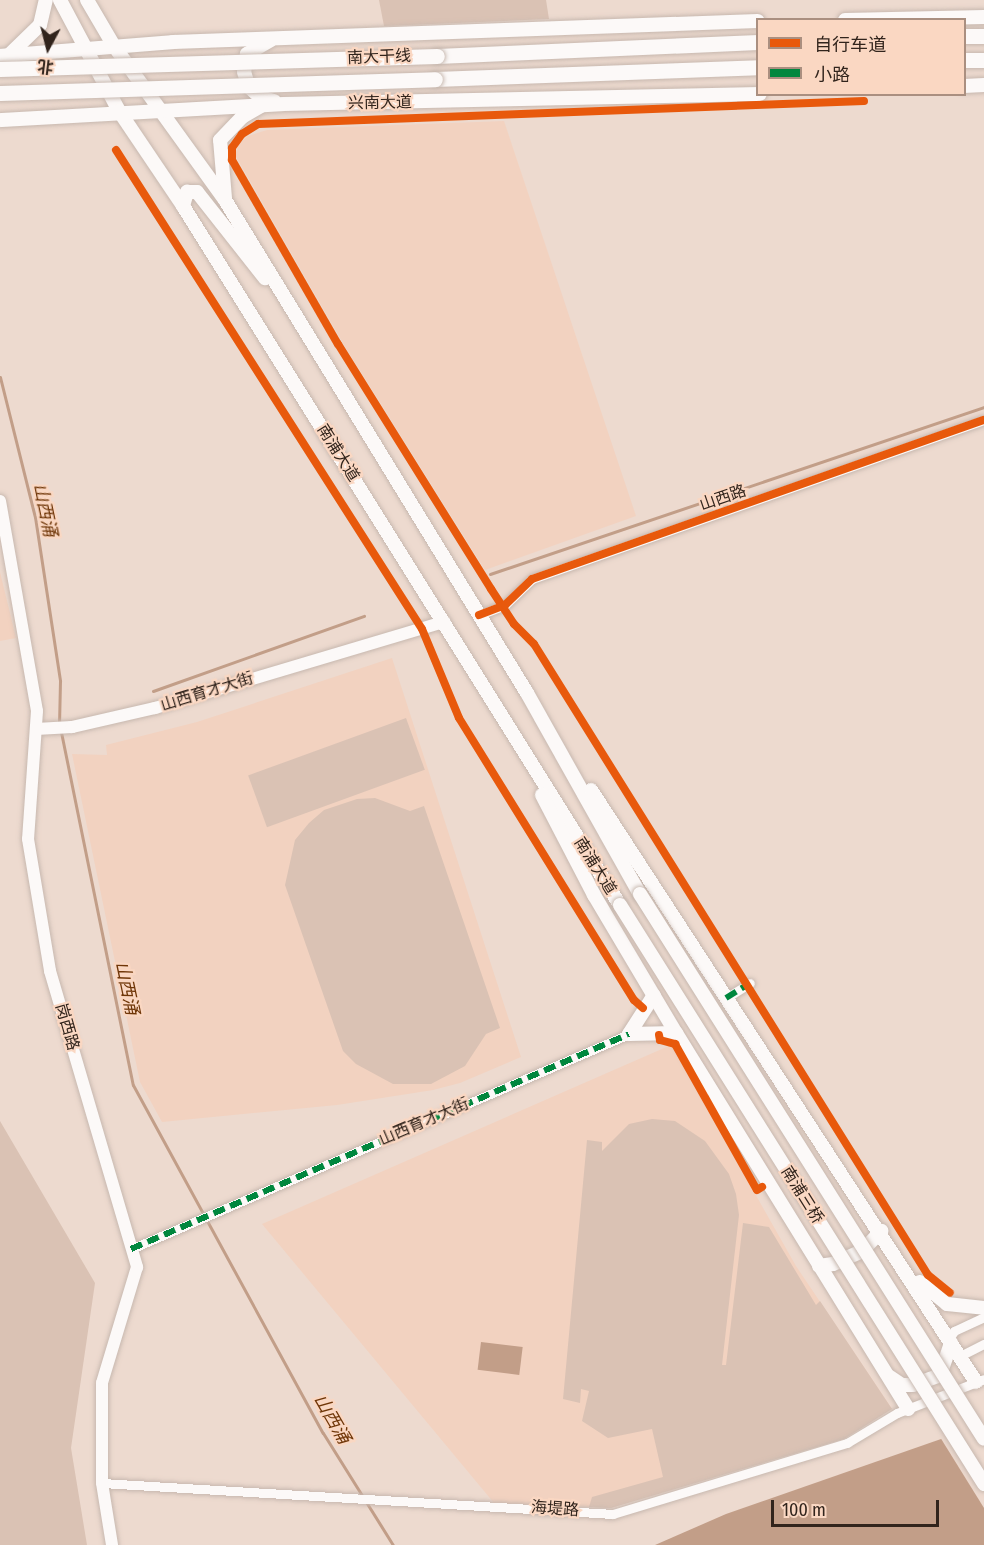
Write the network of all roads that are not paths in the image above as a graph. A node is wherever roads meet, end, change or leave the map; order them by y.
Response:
1 (46, 0) edge
2 (60, 0) edge
3 (87, 0) edge
4 (984, 17) edge
5 (938, 18) edge
6 (756, 21) edge
7 (756, 36) edge
8 (966, 36) edge
9 (984, 36) edge
10 (276, 38) junction
11 (756, 42) edge
12 (729, 43) junction
13 (86, 46) junction
14 (114, 46) junction
15 (5, 56) edge
16 (966, 60) edge
17 (984, 60) edge
18 (729, 68) junction
19 (756, 68) edge
20 (0, 69) edge
21 (756, 75) edge
22 (984, 85) edge
23 (966, 86) edge
24 (0, 93) edge
25 (756, 94) edge
26 (283, 104) junction
27 (263, 105) junction
28 (160, 110) junction
29 (119, 111) junction
30 (0, 120) edge
31 (225, 200) junction
32 (183, 206) junction
33 (286, 302) junction
34 (984, 420) edge
35 (0, 501) edge
36 (479, 615) junction
37 (444, 622) junction
38 (527, 693) junction
39 (493, 700) junction
40 (36, 729) junction
41 (640, 894) joint
42 (620, 905) joint
43 (750, 983) dead end
44 (654, 995) junction
45 (726, 998) junction
46 (676, 1033) junction
47 (629, 1034) junction
48 (880, 1231) junction
49 (131, 1249) junction
50 (894, 1250) junction
51 (819, 1266) junction
52 (984, 1308) edge
53 (984, 1317) edge
54 (949, 1341) junction
55 (984, 1344) edge
56 (960, 1356) junction
57 (887, 1376) junction
58 (980, 1380) edge
59 (908, 1409) junction
60 (984, 1439) edge
61 (102, 1483) junction
62 (984, 1484) edge
63 (112, 1545) edge

1 - 15 main road
2 - 13 main road, 南浦大道
3 - 14 main road, 南浦大道
4 - 5 main road
6 - 10 main road
7 - 12 highway
8 - 9 highway
10 - 14 main road
10 - 26 main road
11 - 12 highway, 南大干线
12 - 20 highway, 南大干线, bridge
13 - 14 main road
13 - 15 main road
13 - 29 main road, 南浦大道
14 - 28 main road, 南浦大道
16 - 17 highway
18 - 19 highway, 南大干线
18 - 21 highway
18 - 24 highway, 南大干线, bridge
22 - 23 main road
25 - 26 main road, 兴南大道
26 - 27 main road, 兴南大道
27 - 28 main road, 兴南大道
27 - 31 main road
28 - 29 main road, 兴南大道
28 - 31 main road, 南浦大道
29 - 30 main road, 兴南大道
29 - 32 main road, 南浦大道
31 - 33 main road, 南浦大道
32 - 33 main road
32 - 37 main road, 南浦大道
33 - 36 main road, 南浦大道
34 - 36 street, 山西路
35 - 40 street, 岗西路
36 - 38 main road, 南浦大道
37 - 39 main road, 南浦大道
37 - 40 street, 山西育才大街
38 - 41 main road, 南浦大道
38 - 45 main road
39 - 42 main road, 南浦大道
39 - 44 main road
40 - 49 street, 岗西路
41 - 60 main road, 南浦三桥, bridge
42 - 62 main road, 南浦三桥, bridge
43 - 45 street
44 - 46 main road
44 - 47 main road
45 - 48 main road
46 - 47 main road
46 - 51 main road
47 - 49 street, 山西育才大街
48 - 50 main road
48 - 51 main road
49 - 61 street, 岗西路
50 - 52 main road
50 - 54 main road
51 - 57 main road
53 - 54 street
54 - 56 main road
54 - 57 main road
55 - 56 street
56 - 58 main road
57 - 59 main road
58 - 59 street, 海堤路
59 - 61 street, 海堤路
61 - 63 street, 岗西路

